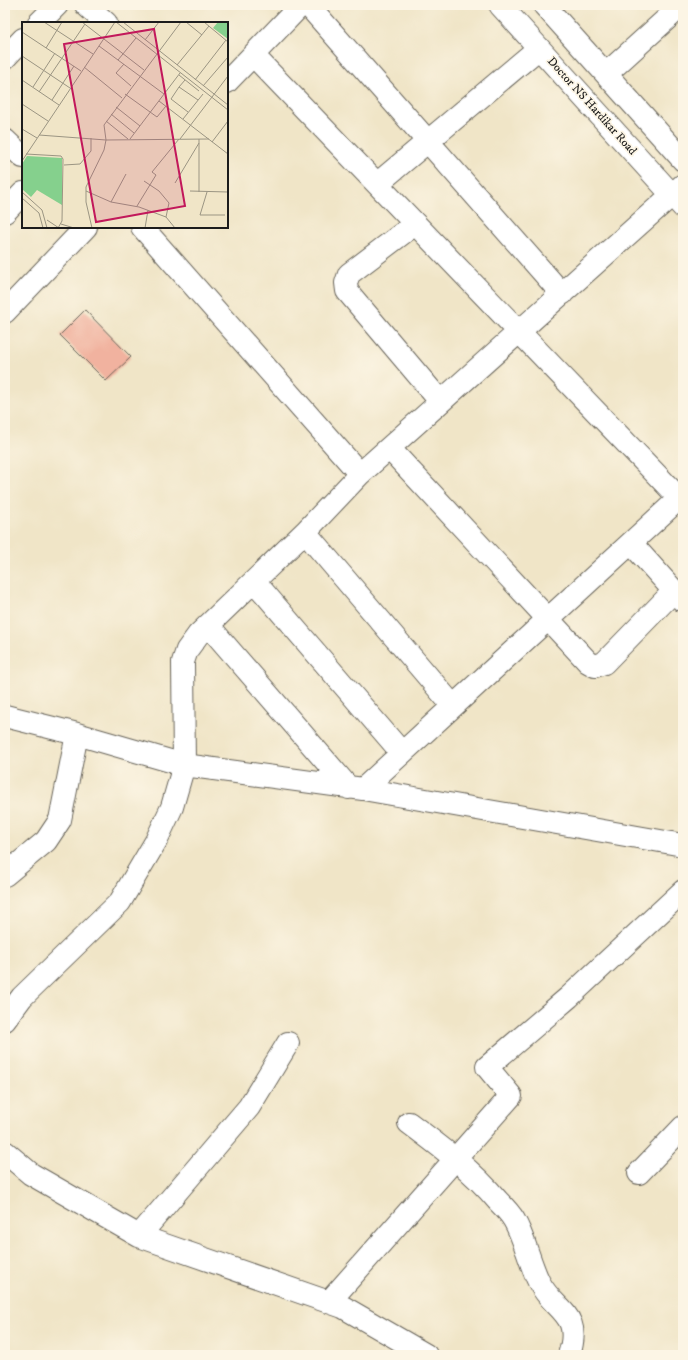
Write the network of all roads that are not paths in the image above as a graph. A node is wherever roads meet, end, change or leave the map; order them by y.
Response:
1 (57, 5) edge
2 (86, 5) edge
3 (301, 5) edge
4 (308, 5) edge
5 (500, 5) edge
6 (544, 5) edge
7 (682, 5) edge
8 (40, 22) edge
9 (105, 22) edge
10 (22, 41) edge
11 (539, 48) junction
12 (253, 55) junction
13 (5, 58) edge
14 (606, 74) junction
15 (228, 81) edge
16 (5, 140) edge
17 (427, 142) junction
18 (22, 156) edge
19 (683, 160) edge
20 (377, 184) junction
21 (22, 194) edge
22 (679, 196) edge
23 (5, 212) edge
24 (415, 224) junction
25 (85, 228) edge
26 (143, 228) edge
27 (562, 294) junction
28 (5, 312) edge
29 (519, 332) junction
30 (440, 401) junction
31 (389, 448) junction
32 (360, 474) junction
33 (681, 496) edge
34 (305, 532) junction
35 (631, 543) junction
36 (254, 581) junction
37 (679, 596) edge
38 (547, 619) junction
39 (208, 625) junction
40 (453, 706) junction
41 (5, 716) edge
42 (77, 734) junction
43 (402, 753) junction
44 (184, 765) junction
45 (356, 788) junction
46 (683, 845) edge
47 (5, 875) edge
48 (683, 891) edge
49 (5, 1020) edge
50 (288, 1043) dead end
51 (408, 1123) dead end
52 (683, 1127) edge
53 (5, 1152) edge
54 (456, 1158) junction
55 (639, 1173) dead end
56 (139, 1236) junction
57 (328, 1302) junction
58 (401, 1349) edge
59 (426, 1355) edge
60 (569, 1355) edge

1 - 8 street
2 - 9 street
3 - 12 street
4 - 17 street
5 - 11 street, Doctor NS Hardikar Road
6 - 14 street
7 - 14 street
10 - 13 street
11 - 17 street
11 - 22 street, Doctor NS Hardikar Road
12 - 15 street
12 - 20 street
14 - 19 street
16 - 18 street
17 - 20 street
17 - 27 street
20 - 24 street
21 - 23 street
22 - 27 street
24 - 29 street
24 - 30 street
25 - 28 street
26 - 32 street
27 - 29 street
29 - 30 street
29 - 33 street
30 - 31 street
31 - 32 street
31 - 38 street
32 - 34 street
33 - 35 street
34 - 36 street
34 - 40 street
35 - 37 street
35 - 38 street
36 - 39 street
36 - 43 street
37 - 38 street
38 - 40 street
39 - 44 street
39 - 45 street
40 - 43 street
41 - 42 street
42 - 44 street
42 - 47 street
43 - 45 street
44 - 45 street
44 - 49 street
45 - 46 street
48 - 54 street
50 - 56 street
51 - 54 street
52 - 55 street
53 - 56 street
54 - 57 street
54 - 60 street
56 - 57 street
57 - 58 street
58 - 59 street

